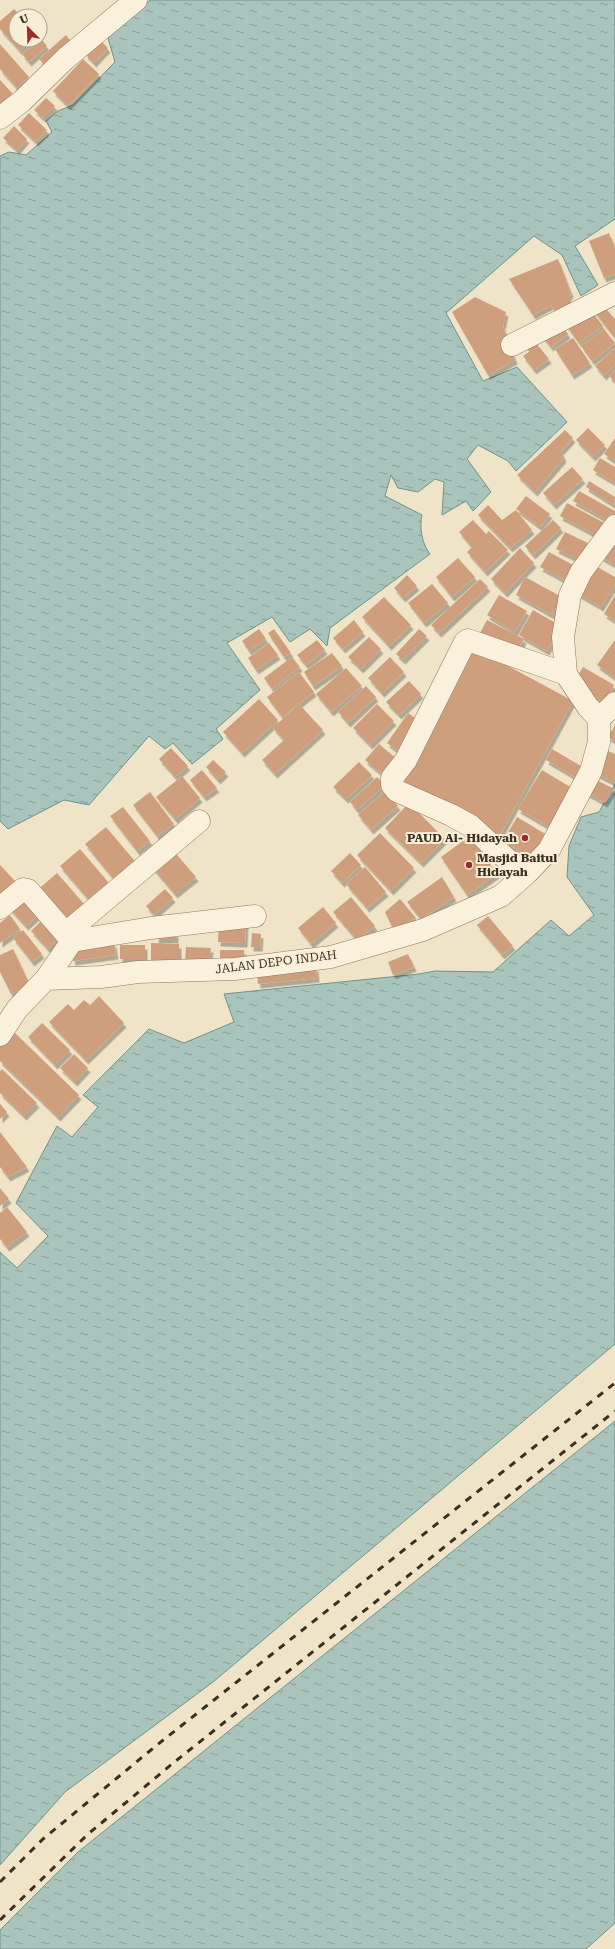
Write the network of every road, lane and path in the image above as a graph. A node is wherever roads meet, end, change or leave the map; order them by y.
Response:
1 (136, 0) edge
2 (0, 118) edge
3 (615, 293) edge
4 (512, 345) dead end
5 (615, 526) edge
6 (566, 674) junction
7 (615, 703) edge
8 (599, 719) junction
9 (199, 821) dead end
10 (524, 875) junction
11 (0, 908) edge
12 (255, 916) dead end
13 (69, 937) junction
14 (46, 979) junction
15 (9, 1009) edge
16 (0, 1035) edge

1 - 2 street
3 - 4 street
5 - 6 street
6 - 8 street
6 - 10 street
7 - 8 street
8 - 10 street, JALAN DEPO INDAH
9 - 13 street
10 - 14 street, JALAN DEPO INDAH
11 - 13 street
12 - 13 street
13 - 14 street
14 - 15 street
15 - 16 street

